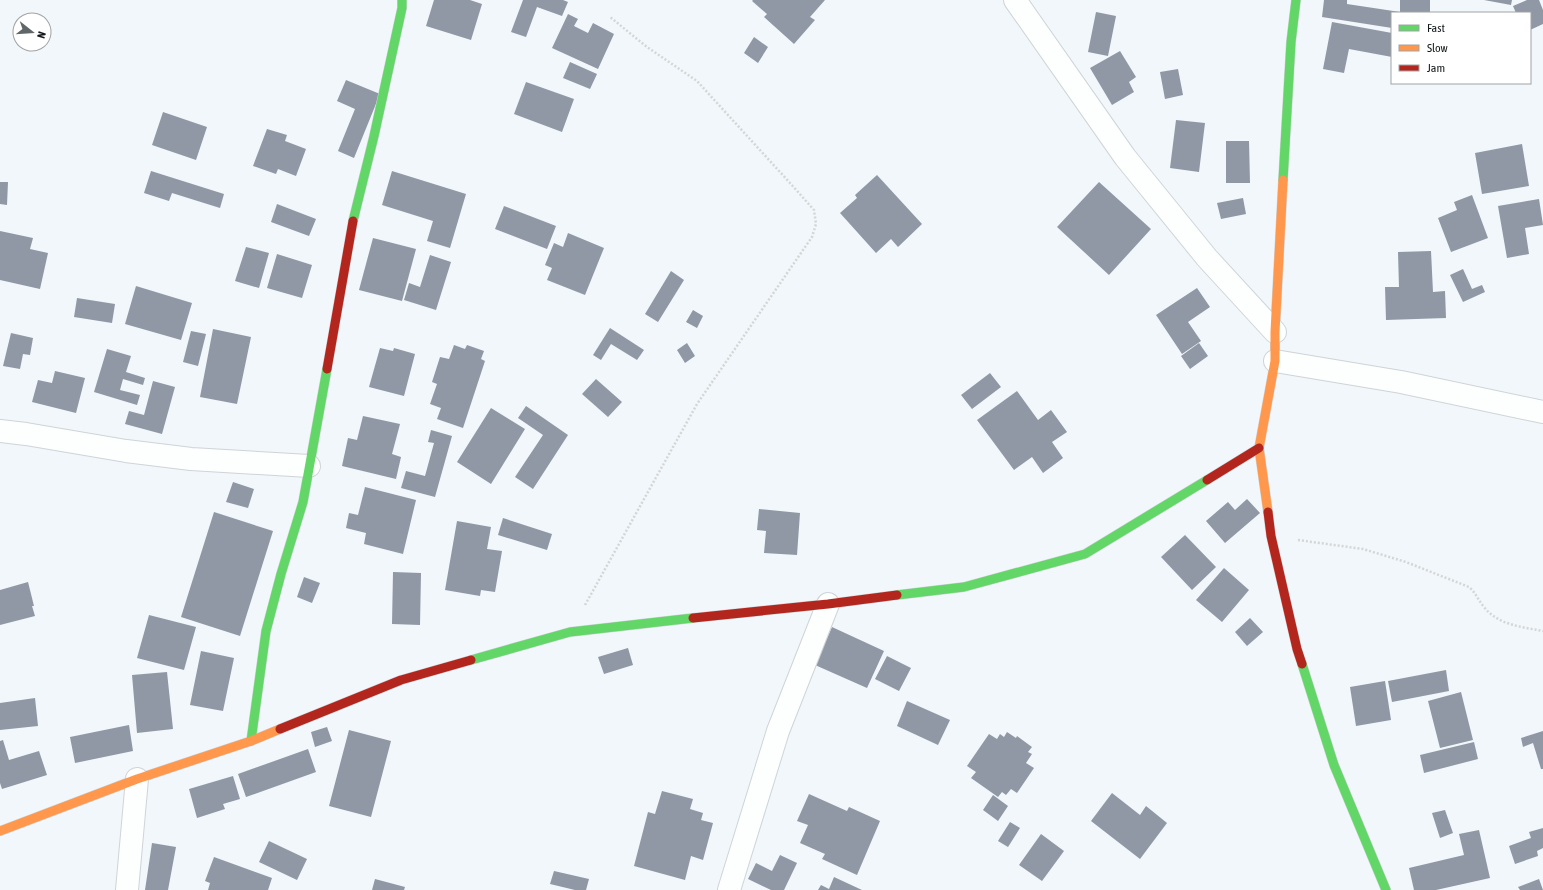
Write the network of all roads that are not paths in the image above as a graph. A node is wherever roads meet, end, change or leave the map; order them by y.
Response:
1 (402, 0) edge
2 (1015, 0) edge
3 (1296, 0) edge
4 (1275, 332) junction
5 (1275, 361) junction
6 (1543, 412) edge
7 (0, 432) edge
8 (1259, 448) junction
9 (309, 466) junction
10 (828, 604) junction
11 (251, 741) junction
12 (137, 779) junction
13 (0, 831) edge
14 (127, 890) edge
15 (729, 890) edge
16 (1386, 890) edge

1 - 9 street
2 - 4 street
3 - 4 street
4 - 5 street
5 - 6 street
5 - 8 street
7 - 9 street
8 - 10 street
8 - 16 street
9 - 11 street
10 - 11 street
10 - 15 street
11 - 12 street
12 - 13 street
12 - 14 street

